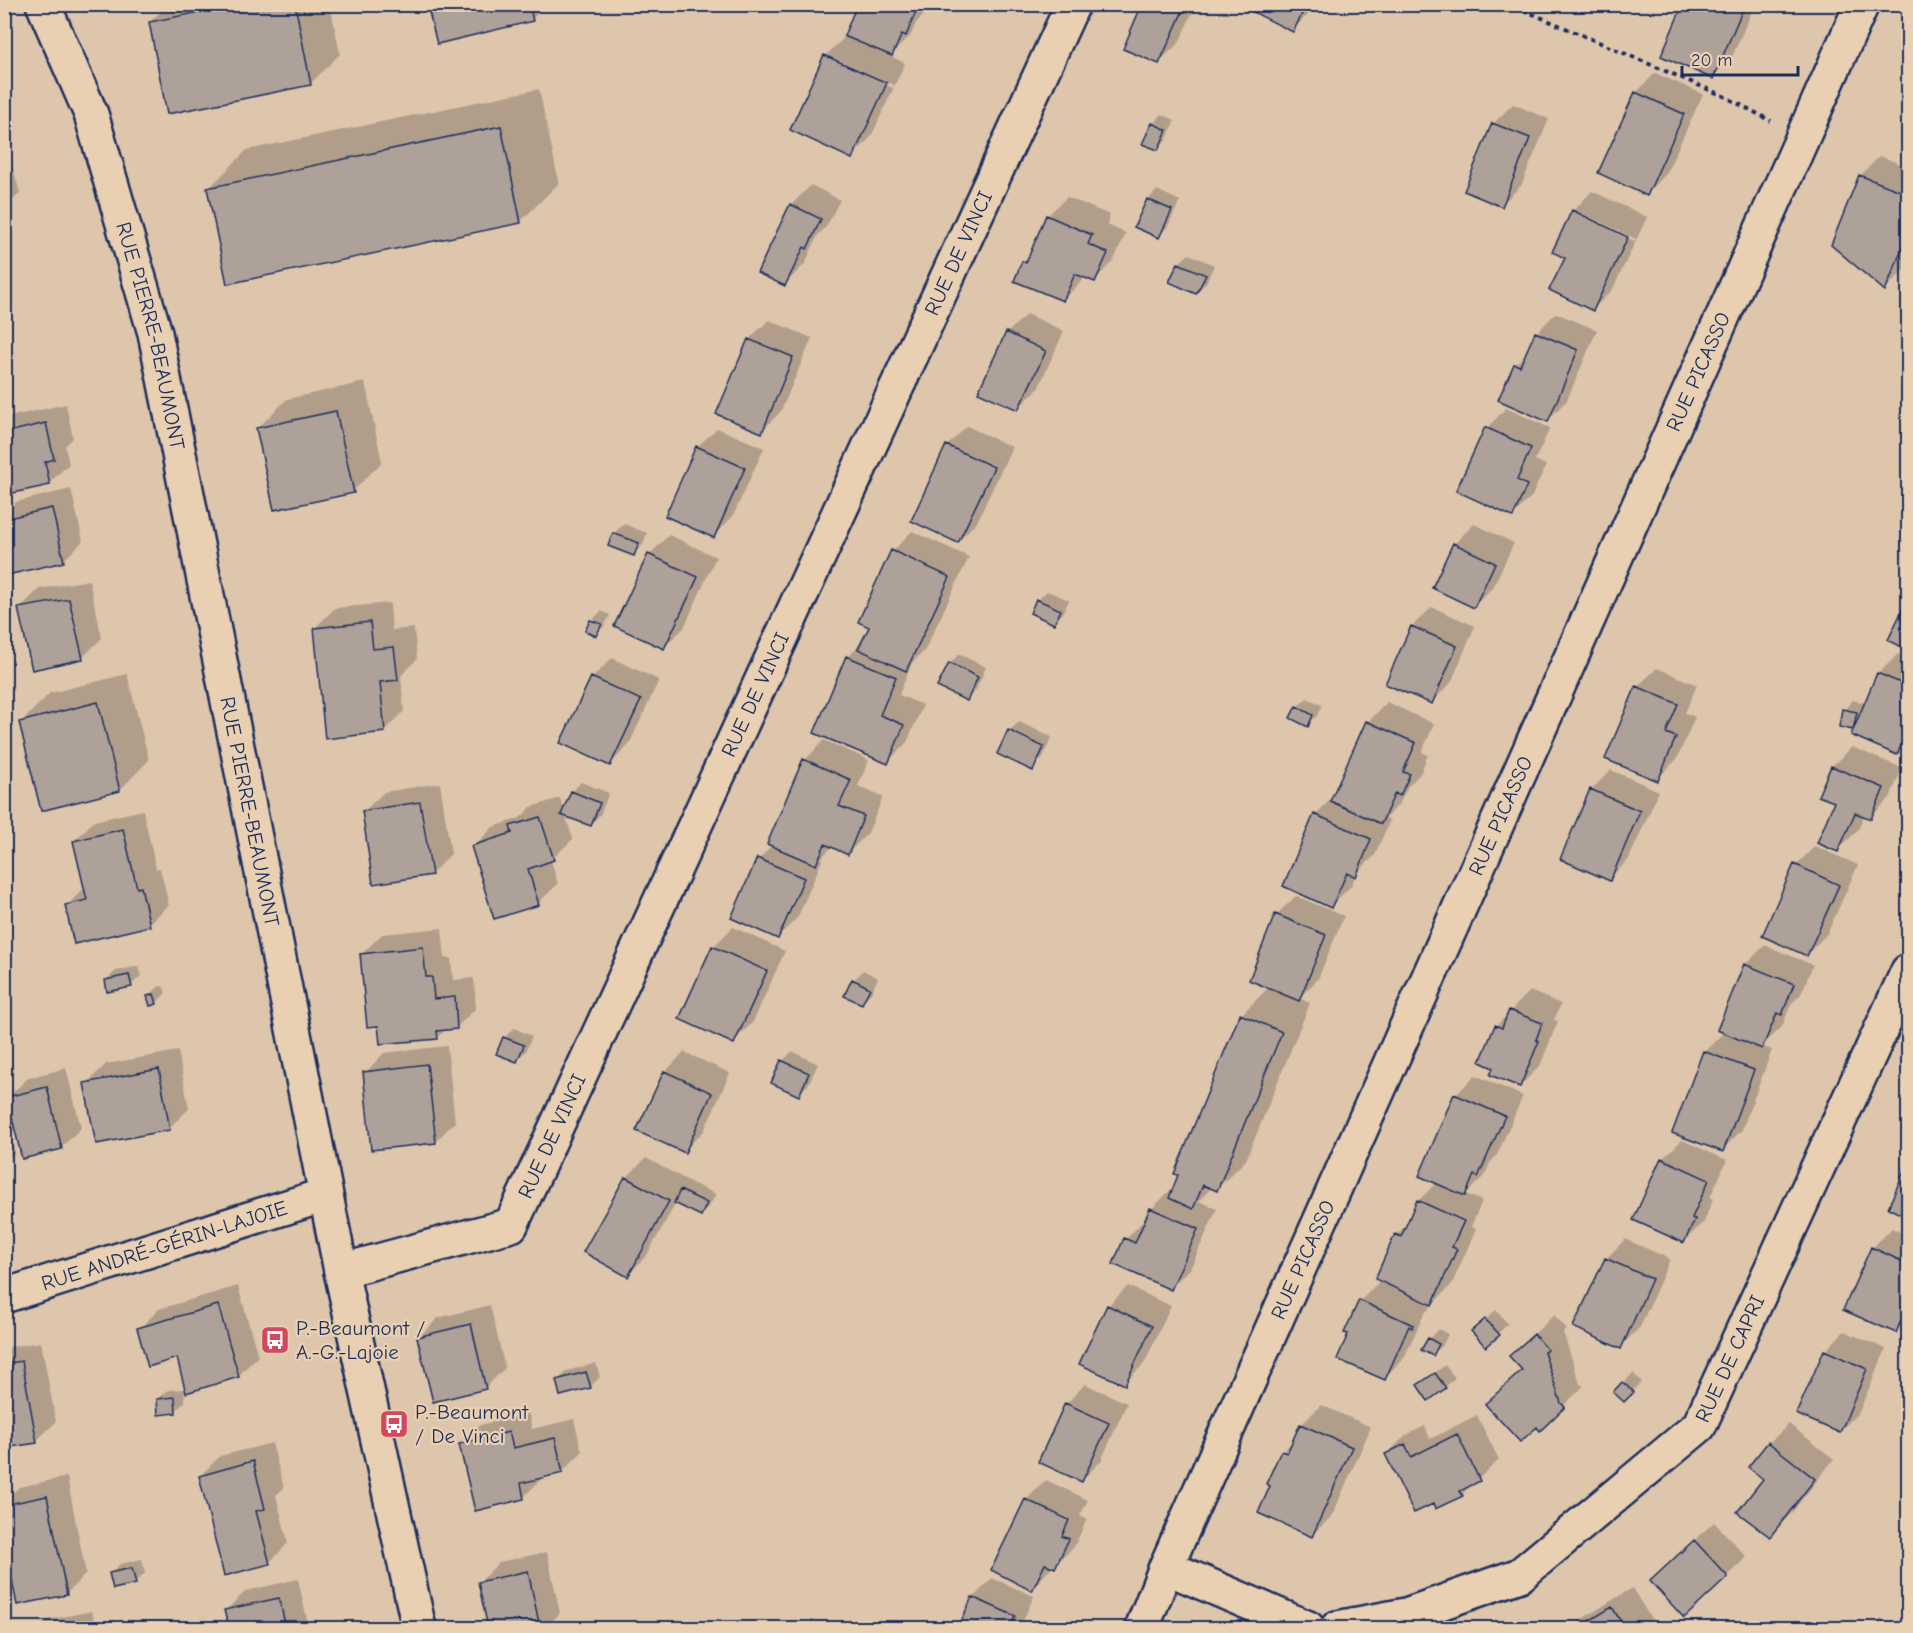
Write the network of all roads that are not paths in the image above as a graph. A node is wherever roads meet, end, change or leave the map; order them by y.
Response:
1 (42, 4) edge
2 (1073, 4) edge
3 (1862, 4) edge
4 (1908, 971) edge
5 (325, 1195) junction
6 (340, 1271) junction
7 (4, 1296) edge
8 (1166, 1567) junction
9 (419, 1629) edge
10 (1142, 1629) edge
11 (1308, 1629) edge
12 (1337, 1629) edge

1 - 5 street, RUE PIERRE-BEAUMONT
2 - 6 street, RUE DE VINCI
3 - 8 street, RUE PICASSO
4 - 12 street, RUE DE CAPRI
5 - 6 street, RUE PIERRE-BEAUMONT
5 - 7 street, RUE ANDRÉ-GÉRIN-LAJOIE
6 - 9 street, RUE PIERRE-BEAUMONT
8 - 10 street, RUE PICASSO
8 - 11 street

